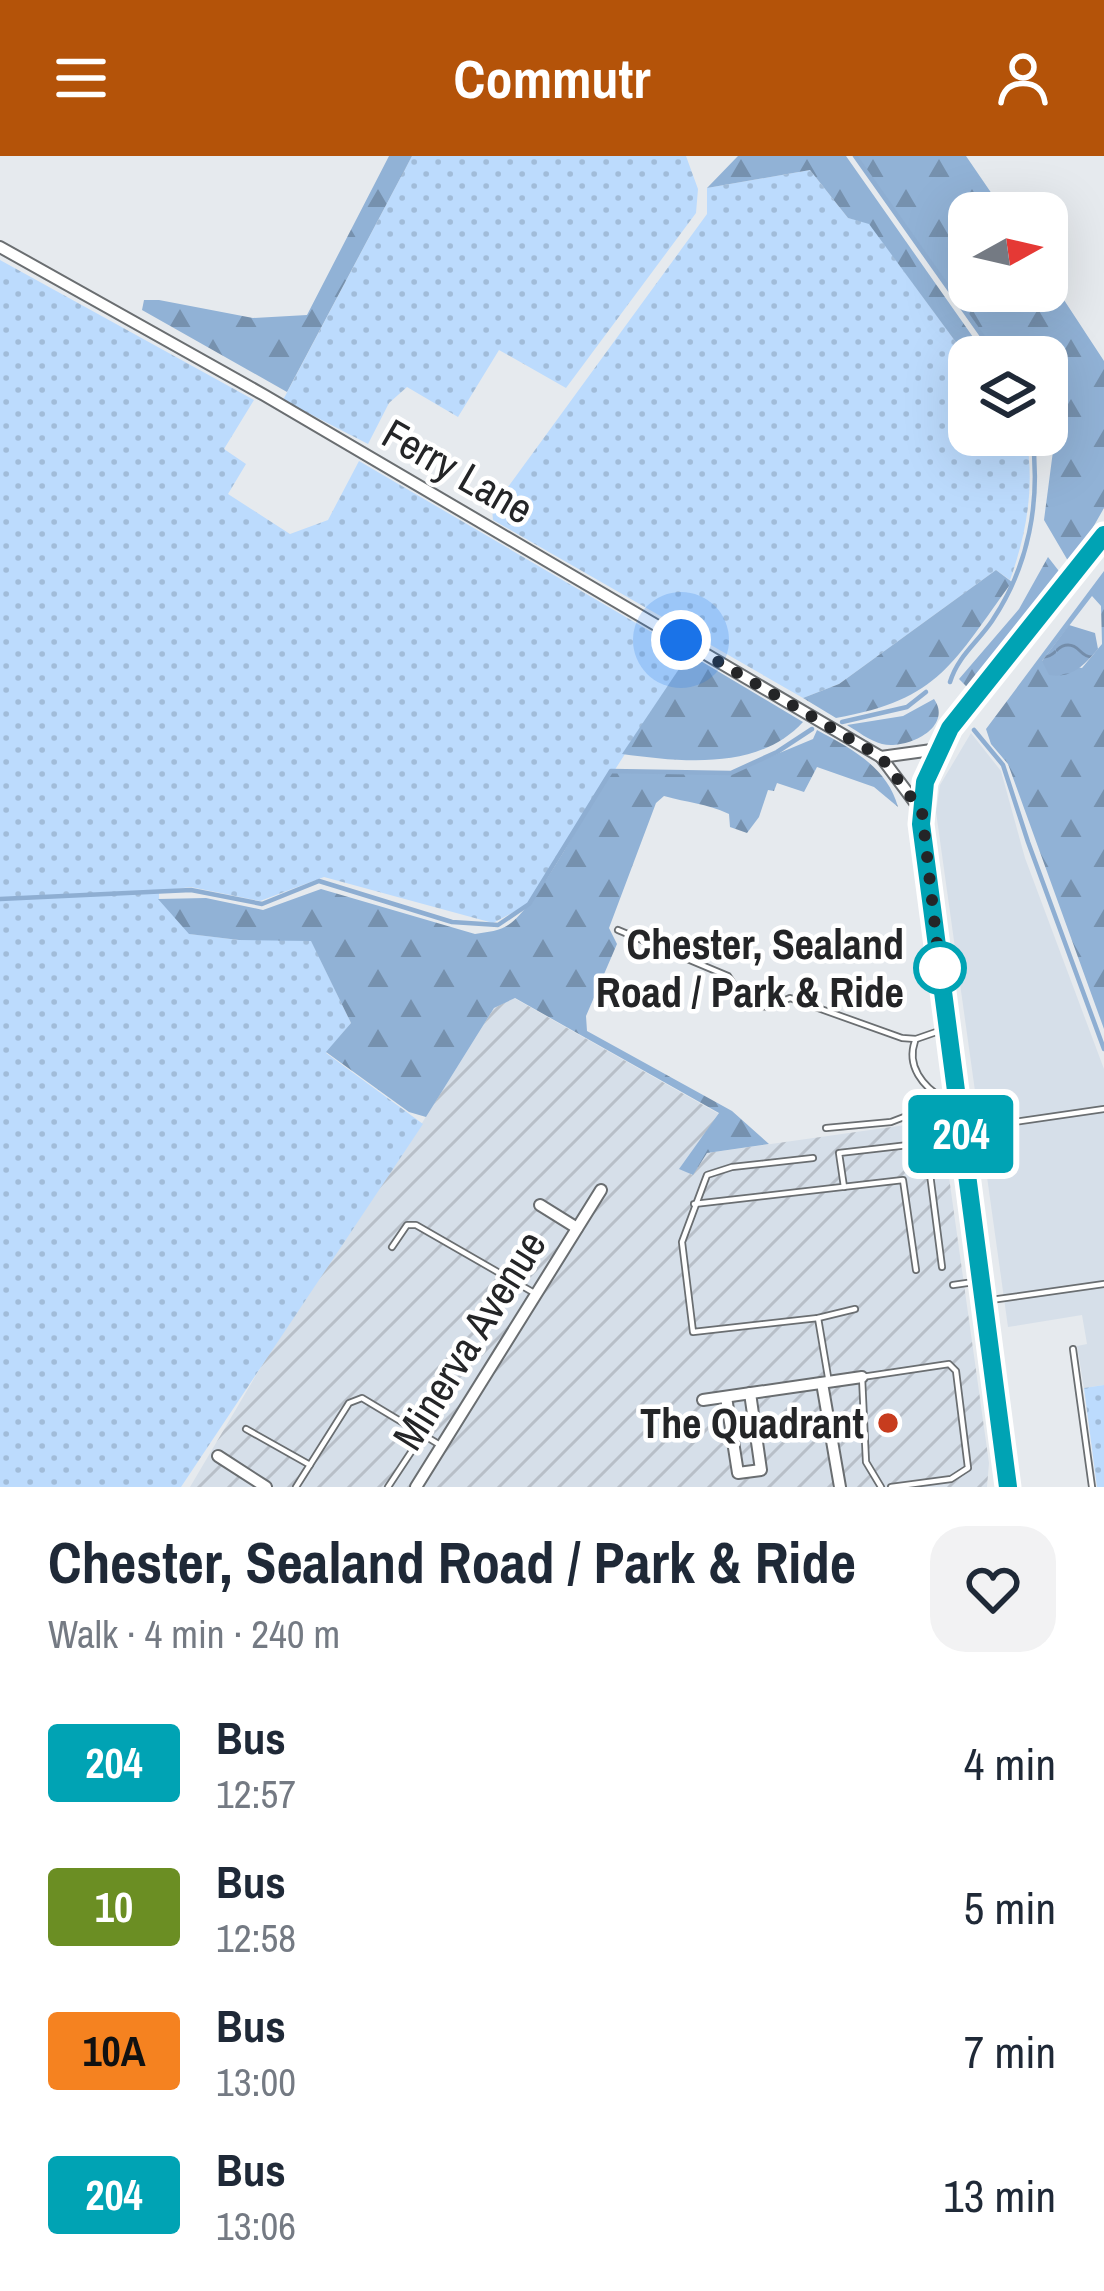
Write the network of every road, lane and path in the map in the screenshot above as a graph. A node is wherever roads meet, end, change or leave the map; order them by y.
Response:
1 (0, 248) edge
2 (1104, 535) edge
3 (939, 749) junction
4 (881, 757) junction
5 (922, 812) junction
6 (618, 930) dead end
7 (948, 1029) junction
8 (916, 1040) junction
9 (950, 1099) junction
10 (1104, 1109) edge
11 (826, 1128) dead end
12 (960, 1130) junction
13 (813, 1158) dead end
14 (844, 1187) junction
15 (601, 1190) dead end
16 (694, 1204) junction
17 (540, 1205) dead end
18 (578, 1228) junction
19 (392, 1247) dead end
20 (942, 1267) dead end
21 (916, 1270) dead end
22 (979, 1281) junction
23 (1104, 1284) edge
24 (952, 1285) dead end
25 (536, 1294) junction
26 (982, 1301) junction
27 (855, 1309) dead end
28 (818, 1318) junction
29 (1073, 1349) dead end
30 (862, 1377) junction
31 (826, 1383) junction
32 (750, 1393) junction
33 (726, 1397) junction
34 (703, 1400) dead end
35 (246, 1429) dead end
36 (423, 1434) junction
37 (441, 1446) junction
38 (218, 1456) dead end
39 (310, 1465) junction
40 (266, 1487) edge
41 (296, 1487) edge
42 (388, 1487) edge
43 (416, 1487) edge
44 (840, 1487) edge
45 (881, 1487) edge
46 (891, 1487) edge
47 (1008, 1487) edge
48 (1092, 1487) edge

1 - 4 street, Ferry Lane
2 - 3 main road
3 - 4 street
3 - 5 main road
4 - 5 street, Ferry Lane
5 - 7 main road
6 - 8 lane
7 - 8 lane
7 - 9 main road
8 - 9 lane
9 - 11 lane
9 - 12 main road
10 - 12 lane
12 - 22 main road
13 - 16 lane
14 - 16 lane
14 - 20 lane
14 - 21 lane
15 - 18 street, Minerva Avenue
16 - 28 lane
17 - 18 street, Minerva Avenue
18 - 25 street, Minerva Avenue
19 - 25 lane
22 - 24 lane
22 - 26 main road
23 - 26 lane
25 - 37 street, Minerva Avenue
26 - 47 main road
27 - 28 lane
28 - 31 lane
29 - 48 lane
30 - 31 street
30 - 45 lane
30 - 46 lane
31 - 32 street
31 - 44 street
32 - 33 street
32 - 33 street
33 - 34 street
35 - 39 lane
36 - 37 lane
36 - 39 lane
36 - 42 lane
37 - 43 street, Minerva Avenue
38 - 40 street
39 - 41 lane

